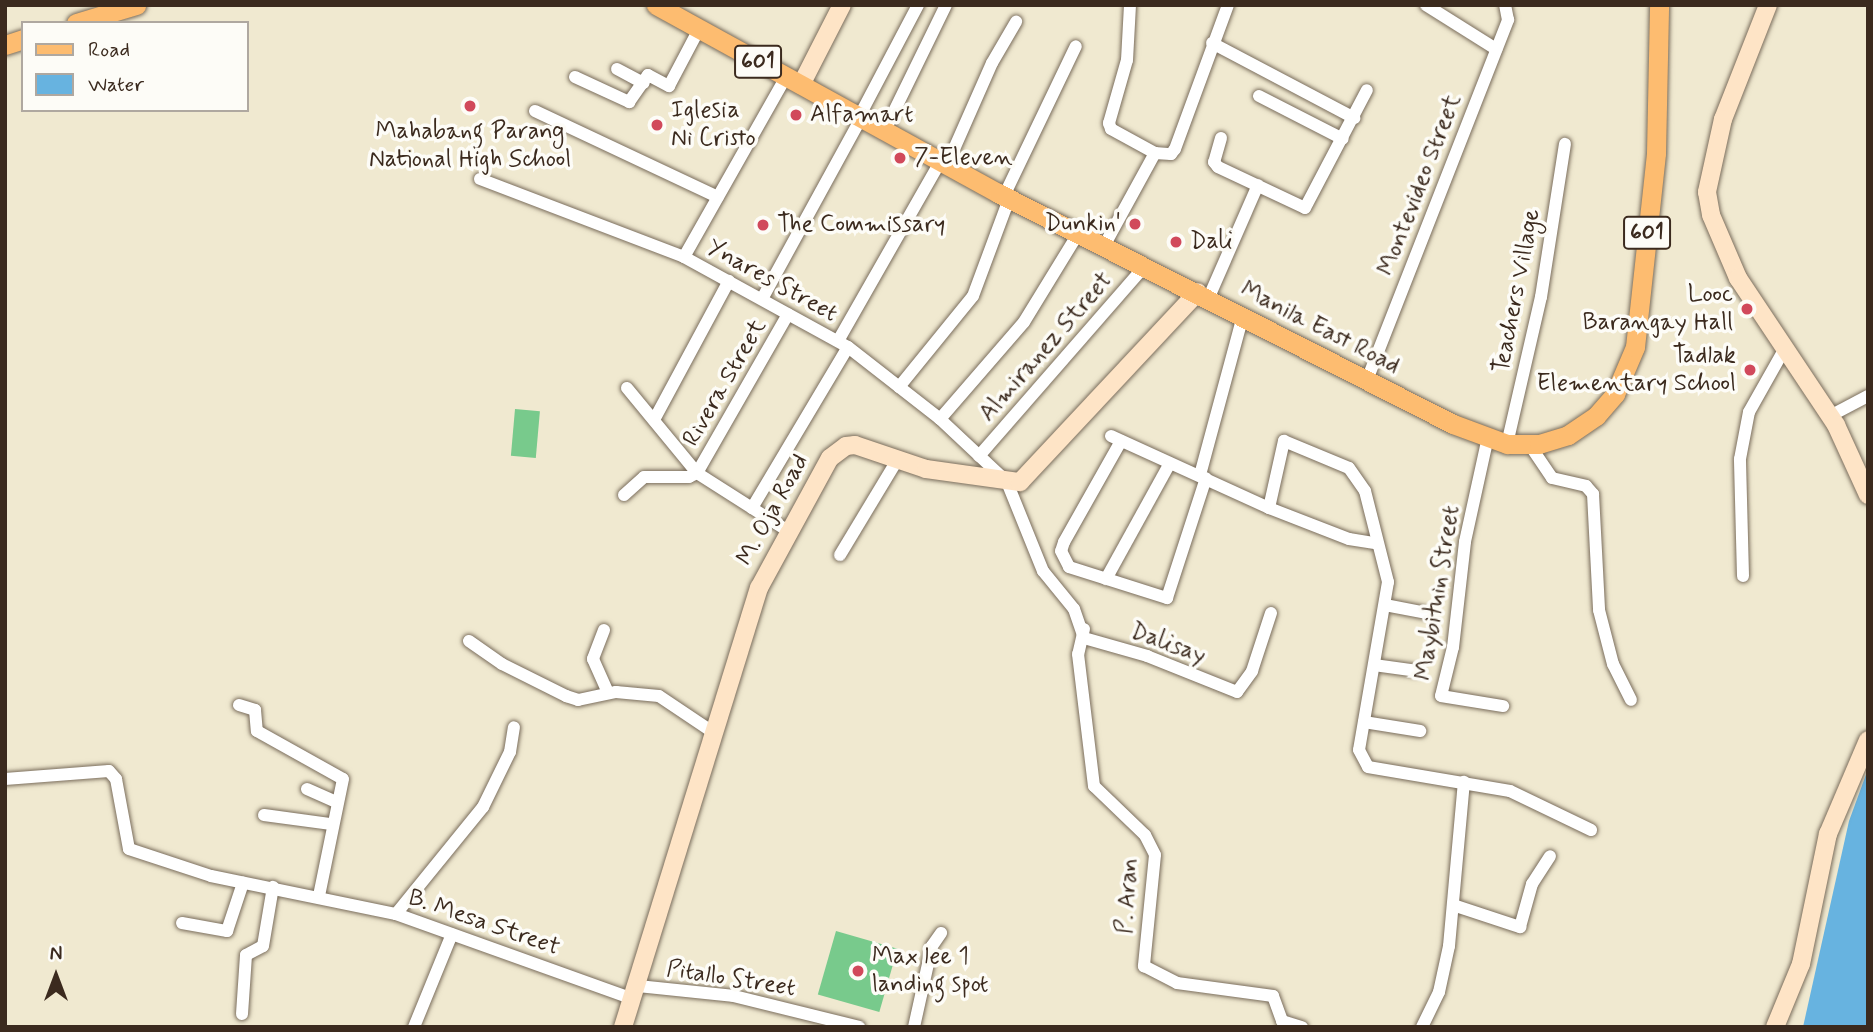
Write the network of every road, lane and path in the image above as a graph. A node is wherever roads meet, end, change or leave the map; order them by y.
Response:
1 (136, 5) edge
2 (656, 5) edge
3 (842, 5) edge
4 (918, 5) edge
5 (946, 5) edge
6 (1130, 5) edge
7 (1228, 5) edge
8 (1426, 5) edge
9 (1505, 5) edge
10 (1659, 5) edge
11 (1768, 5) edge
12 (83, 21) edge
13 (1016, 22) dead end
14 (699, 29) junction
15 (1213, 43) junction
16 (1076, 46) dead end
17 (1496, 49) junction
18 (617, 69) dead end
19 (575, 77) dead end
20 (646, 79) junction
21 (794, 81) junction
22 (1367, 90) dead end
23 (1259, 96) dead end
24 (535, 111) dead end
25 (860, 118) junction
26 (1354, 118) junction
27 (884, 132) junction
28 (1221, 138) dead end
29 (1343, 139) junction
30 (1565, 144) dead end
31 (1155, 153) junction
32 (944, 164) junction
33 (480, 179) dead end
34 (1258, 185) junction
35 (718, 197) junction
36 (1007, 197) junction
37 (1078, 234) junction
38 (1104, 246) junction
39 (684, 257) junction
40 (1145, 266) junction
41 (729, 281) junction
42 (1203, 295) junction
43 (762, 299) junction
44 (788, 314) junction
45 (1243, 316) junction
46 (843, 344) junction
47 (1784, 350) junction
48 (1367, 380) junction
49 (899, 387) junction
50 (627, 388) dead end
51 (1868, 396) edge
52 (1830, 416) junction
53 (940, 419) junction
54 (654, 421) junction
55 (1488, 437) junction
56 (1507, 444) junction
57 (1529, 444) junction
58 (979, 456) junction
59 (898, 459) junction
60 (1170, 463) junction
61 (1864, 472) edge
62 (697, 473) junction
63 (1203, 477) junction
64 (1007, 482) junction
65 (624, 495) dead end
66 (1868, 495) edge
67 (752, 508) junction
68 (1269, 508) junction
69 (788, 531) junction
70 (1375, 543) junction
71 (840, 555) dead end
72 (1743, 576) dead end
73 (1106, 579) junction
74 (1385, 605) junction
75 (1271, 613) dead end
76 (1427, 613) dead end
77 (604, 630) dead end
78 (1084, 633) junction
79 (469, 641) dead end
80 (1374, 665) junction
81 (1418, 671) dead end
82 (608, 693) junction
83 (1631, 700) dead end
84 (239, 705) dead end
85 (1503, 706) dead end
86 (1364, 722) junction
87 (514, 727) dead end
88 (1420, 732) dead end
89 (714, 733) junction
90 (1868, 740) edge
91 (5, 779) edge
92 (1464, 782) junction
93 (307, 789) dead end
94 (337, 802) junction
95 (264, 815) dead end
96 (331, 824) junction
97 (1591, 830) dead end
98 (1550, 856) dead end
99 (243, 883) junction
100 (273, 887) junction
101 (319, 896) junction
102 (1453, 905) junction
103 (396, 914) junction
104 (182, 923) dead end
105 (941, 933) dead end
106 (452, 934) junction
107 (636, 992) junction
108 (242, 1014) dead end
109 (414, 1027) edge
110 (624, 1027) edge
111 (859, 1027) edge
112 (914, 1027) edge
113 (1302, 1027) edge
114 (1422, 1027) edge
115 (1775, 1027) edge

1 - 12 main road
2 - 14 main road, Manila East Road / 601
3 - 21 street
4 - 25 street
5 - 27 street
6 - 31 street
7 - 15 street
8 - 17 street
9 - 17 street, Montevideo Street
10 - 57 main road, Manila East Road / 601
11 - 47 street
13 - 32 street
14 - 20 street
14 - 21 main road, Manila East Road / 601
15 - 26 street
15 - 31 street
16 - 36 street
17 - 48 street, Montevideo Street
18 - 20 street
19 - 20 street
21 - 25 main road, Manila East Road / 601
21 - 35 street
22 - 26 street
23 - 29 street
24 - 35 street
25 - 27 main road, Manila East Road / 601
25 - 43 street
26 - 29 street
27 - 32 main road, Manila East Road / 601
28 - 34 street
29 - 34 street
30 - 56 street, Teachers Village
31 - 38 street
32 - 36 main road, Manila East Road / 601
32 - 46 street
33 - 39 street, Ynares Street
34 - 42 street
35 - 39 street
36 - 37 main road, Manila East Road / 601
36 - 49 street
37 - 38 main road, Manila East Road / 601
37 - 53 street
38 - 40 main road, Manila East Road / 601
39 - 41 street, Ynares Street
40 - 42 main road, Manila East Road / 601
40 - 58 street, Almiranez Street
41 - 43 street, Ynares Street
41 - 54 street
42 - 45 main road, Manila East Road / 601
42 - 64 street
43 - 44 street, Ynares Street
44 - 46 street, Ynares Street
44 - 62 street, Rivera Street
45 - 48 main road, Manila East Road / 601
45 - 63 street
46 - 49 street, Ynares Street
46 - 67 street
47 - 52 street
47 - 72 street
48 - 55 main road, Manila East Road / 601
49 - 53 street, Ynares Street
50 - 54 street
51 - 52 street
52 - 61 street
53 - 58 street, Ynares Street
54 - 62 street
55 - 56 main road, Manila East Road / 601
55 - 85 street, Maybituin Street
56 - 57 main road, Manila East Road / 601
57 - 83 street
58 - 64 street, Ynares Street
59 - 64 street, M. Oja Road
59 - 69 street, M. Oja Road
59 - 71 street
60 - 63 street
60 - 73 street
60 - 73 street
61 - 66 street
62 - 65 street
62 - 67 street
63 - 68 street
63 - 73 street
64 - 78 street
67 - 69 street
68 - 70 street
68 - 70 street
69 - 89 street, M. Oja Road
70 - 74 street
74 - 76 street
74 - 80 street
75 - 78 street, Dalisay
77 - 82 street
78 - 113 street, P. Aran
79 - 82 street
80 - 81 street
80 - 86 street
82 - 89 street
84 - 94 street
86 - 88 street
86 - 92 street
87 - 103 street
89 - 107 street, M. Oja Road
90 - 115 street
91 - 99 street, B. Mesa Street
92 - 97 street
92 - 102 street
93 - 94 street
94 - 96 street
95 - 96 street
96 - 101 street
98 - 102 street
99 - 100 street, B. Mesa Street
99 - 104 street
100 - 101 street, B. Mesa Street
100 - 108 street
101 - 103 street, B. Mesa Street
102 - 114 street
103 - 106 street, B. Mesa Street
105 - 112 street
106 - 107 street, B. Mesa Street
106 - 109 street
107 - 110 street, M. Oja Road
107 - 111 street, Pitallo Street

